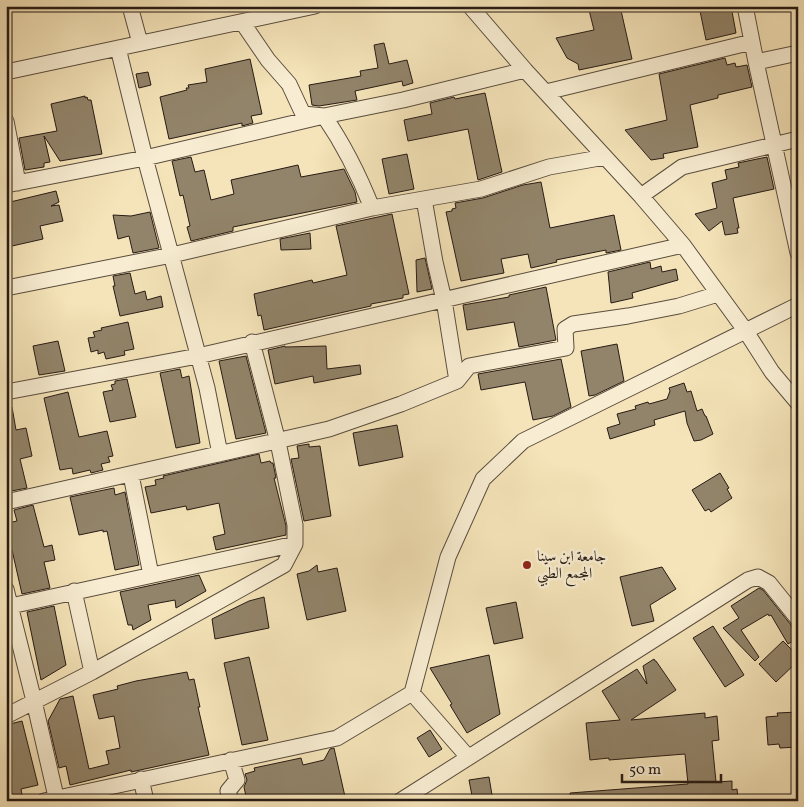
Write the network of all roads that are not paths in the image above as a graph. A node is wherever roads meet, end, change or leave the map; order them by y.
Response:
1 (130, 6) edge
2 (315, 6) edge
3 (470, 6) edge
4 (745, 6) edge
5 (242, 22) junction
6 (752, 42) junction
7 (140, 43) junction
8 (118, 48) junction
9 (798, 53) edge
10 (756, 62) junction
11 (525, 70) junction
12 (6, 72) edge
13 (546, 92) junction
14 (324, 116) junction
15 (6, 121) edge
16 (798, 139) edge
17 (774, 146) junction
18 (605, 157) junction
19 (145, 158) junction
20 (12, 184) edge
21 (641, 196) junction
22 (424, 199) junction
23 (372, 208) junction
24 (683, 245) junction
25 (798, 253) edge
26 (172, 255) junction
27 (6, 288) edge
28 (718, 294) junction
29 (444, 300) junction
30 (798, 305) edge
31 (745, 330) junction
32 (252, 342) junction
33 (198, 356) junction
34 (457, 381) junction
35 (6, 392) edge
36 (798, 403) edge
37 (278, 442) junction
38 (220, 454) junction
39 (131, 474) junction
40 (6, 502) edge
41 (295, 544) junction
42 (151, 575) junction
43 (6, 589) edge
44 (74, 591) junction
45 (8, 606) edge
46 (798, 619) edge
47 (92, 672) junction
48 (412, 692) junction
49 (34, 701) junction
50 (6, 716) edge
51 (468, 758) junction
52 (231, 760) junction
53 (141, 779) junction
54 (52, 800) edge
55 (146, 801) edge
56 (231, 801) edge
57 (400, 801) edge

1 - 7 street
2 - 5 street
3 - 11 street
4 - 6 street
5 - 7 street
5 - 14 street
6 - 10 street
6 - 13 street
7 - 8 street
8 - 12 street
8 - 19 street
9 - 10 street
10 - 17 street
11 - 13 street
11 - 14 street
13 - 18 street
14 - 19 street
14 - 23 street
15 - 20 street
16 - 17 street
17 - 21 street
17 - 25 street
18 - 21 street
18 - 22 street
19 - 20 street
19 - 26 street
21 - 24 street
22 - 23 street
22 - 29 street
23 - 26 street
24 - 28 street
24 - 29 street
26 - 27 street
26 - 33 street
28 - 31 street
28 - 34 street
29 - 32 street
29 - 34 street
30 - 31 street
31 - 36 street
31 - 48 street
32 - 33 street
32 - 37 street
33 - 35 street
33 - 38 street
34 - 37 street
37 - 38 street
37 - 41 street
38 - 39 street
39 - 40 street
39 - 42 street
41 - 42 street
41 - 47 street
42 - 44 street
43 - 45 street
44 - 45 street
44 - 47 street
45 - 49 street
46 - 51 street
47 - 49 street
48 - 51 street
48 - 52 street
49 - 50 street
49 - 54 street
51 - 57 street
52 - 53 street
52 - 56 street
53 - 54 street
53 - 55 street

